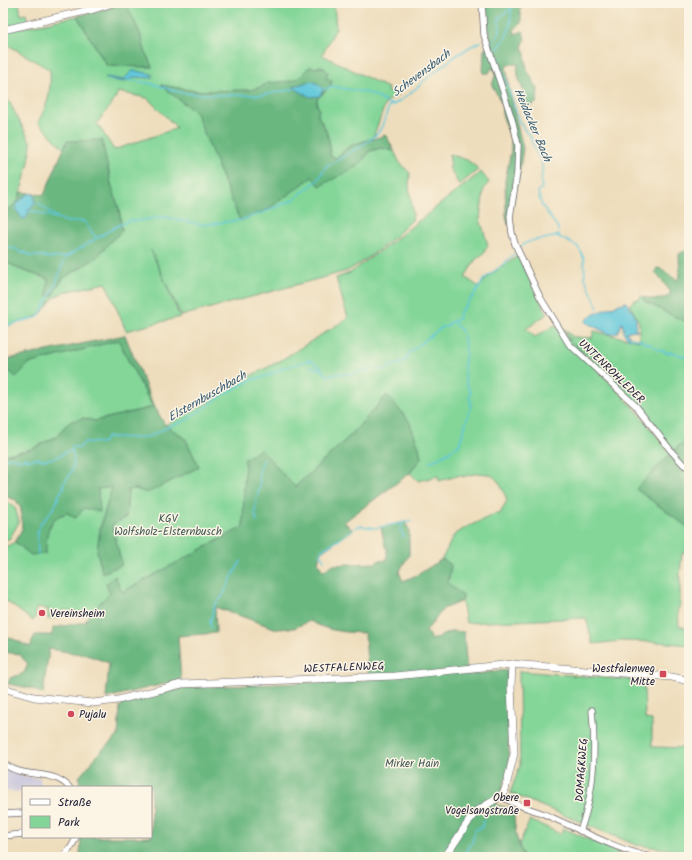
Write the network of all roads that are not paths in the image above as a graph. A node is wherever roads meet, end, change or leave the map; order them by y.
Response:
1 (482, 3) edge
2 (112, 4) edge
3 (3, 30) edge
4 (689, 468) edge
5 (512, 664) junction
6 (689, 680) edge
7 (3, 688) edge
8 (592, 710) dead end
9 (3, 763) edge
10 (68, 786) edge
11 (501, 796) junction
12 (22, 813) edge
13 (3, 814) edge
14 (580, 831) junction
15 (22, 834) edge
16 (3, 836) edge
17 (76, 838) edge
18 (61, 857) edge
19 (445, 857) edge
20 (650, 857) edge

1 - 4 street, UNTENROHLEDER
2 - 3 street
5 - 6 street, WESTFALENWEG
5 - 7 street, WESTFALENWEG
5 - 11 street
8 - 14 street, DOMAGKWEG
9 - 10 street
11 - 14 street
11 - 19 street
12 - 13 street
14 - 20 street
15 - 16 street
17 - 18 street

